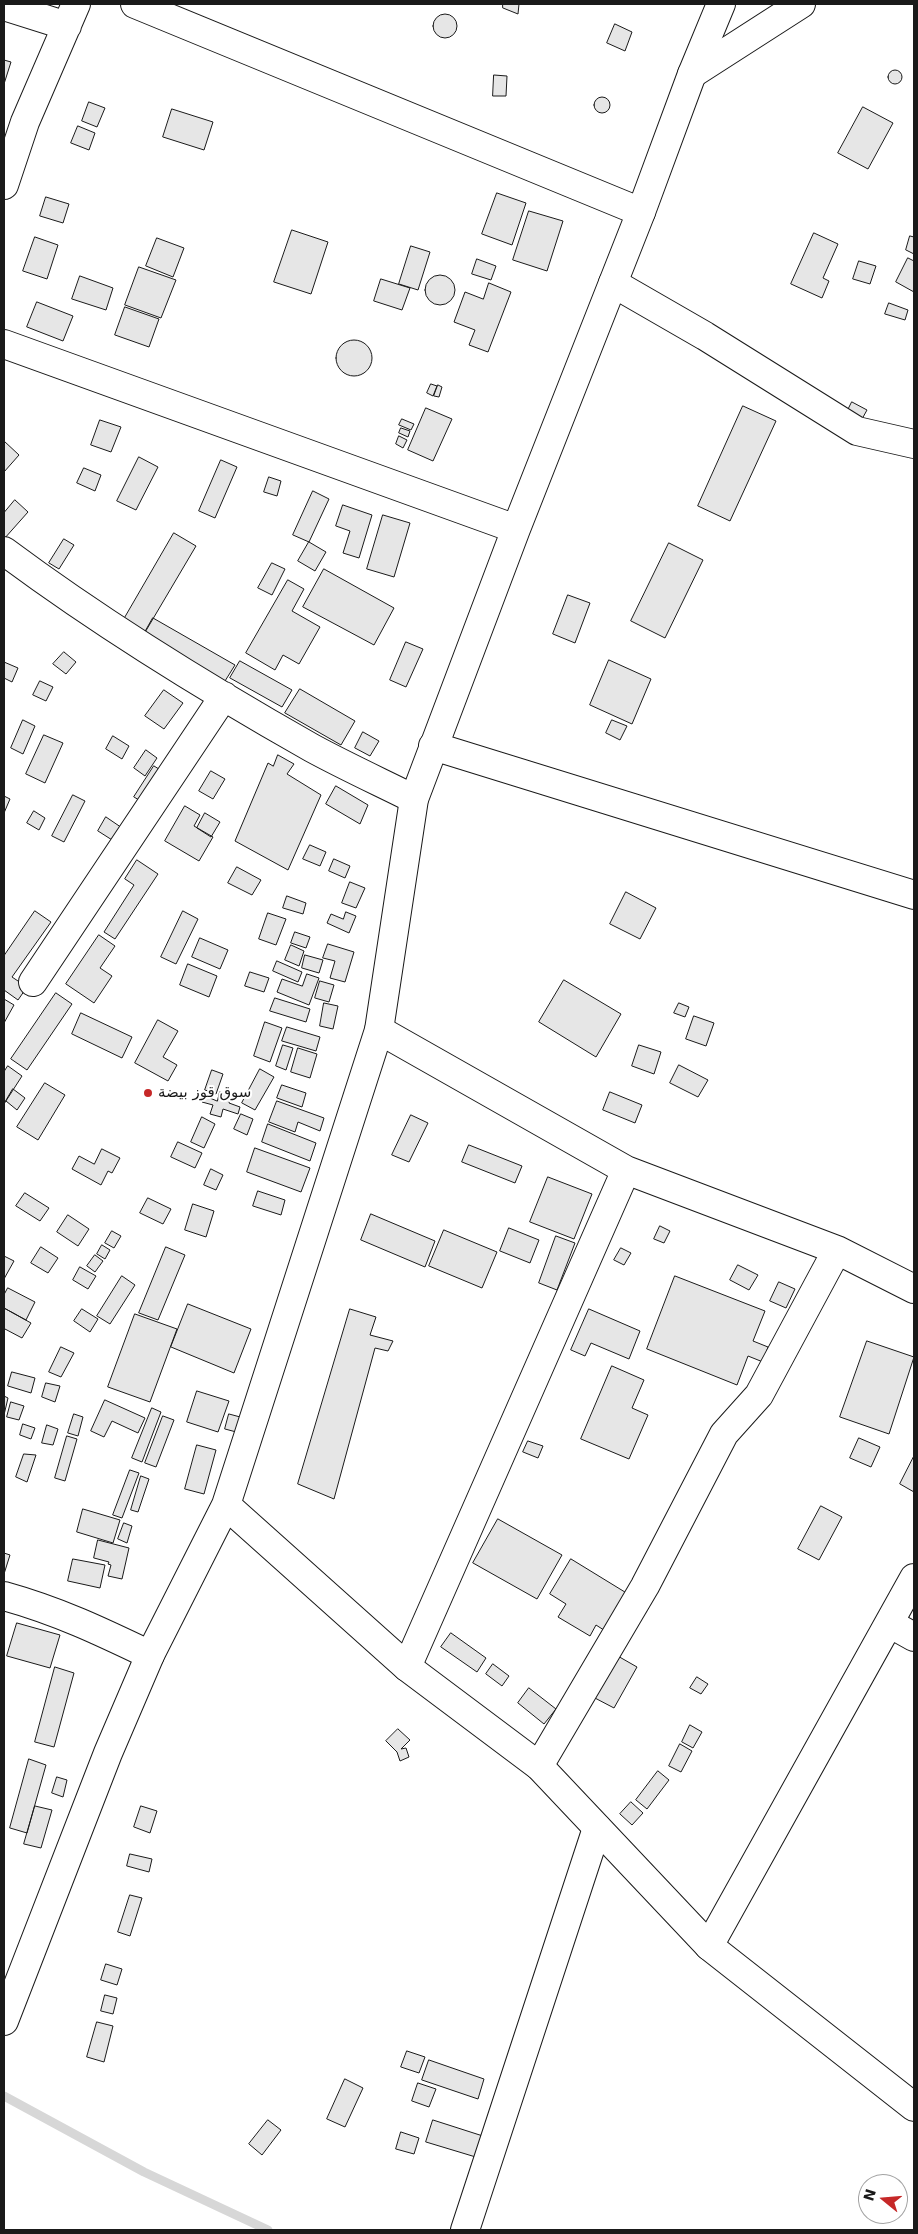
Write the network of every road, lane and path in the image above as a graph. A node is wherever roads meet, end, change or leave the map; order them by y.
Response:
1 (135, 4) edge
2 (721, 4) edge
3 (801, 4) edge
4 (4, 6) edge
5 (72, 15) edge
6 (692, 74) junction
7 (14, 120) edge
8 (4, 185) edge
9 (641, 212) junction
10 (613, 283) junction
11 (4, 344) edge
12 (914, 444) edge
13 (516, 529) junction
14 (4, 552) edge
15 (224, 696) junction
16 (433, 746) junction
17 (414, 799) junction
18 (914, 895) edge
19 (33, 982) dead end
20 (379, 1030) junction
21 (626, 1170) junction
22 (837, 1250) junction
23 (914, 1289) edge
24 (226, 1505) junction
25 (914, 1578) edge
26 (4, 1596) edge
27 (889, 1623) junction
28 (914, 1637) edge
29 (150, 1655) junction
30 (407, 1667) junction
31 (539, 1766) junction
32 (597, 1828) junction
33 (709, 1946) junction
34 (4, 2021) edge
35 (914, 2107) edge
36 (465, 2230) edge

1 - 9 street
2 - 6 street
3 - 6 street
4 - 5 street
5 - 7 street
6 - 9 street
7 - 8 street
9 - 10 street
10 - 12 street
10 - 13 street
11 - 13 street
13 - 16 street
14 - 15 street
15 - 17 street
15 - 19 street
16 - 17 street
16 - 18 street
17 - 20 street
20 - 21 street
20 - 24 street
21 - 22 street
21 - 30 street
22 - 23 street
22 - 31 street
24 - 29 street
24 - 30 street
25 - 27 street
26 - 29 street
27 - 28 street
27 - 33 street
29 - 34 street
30 - 31 street
31 - 32 street
32 - 33 street
32 - 36 street
33 - 35 street

